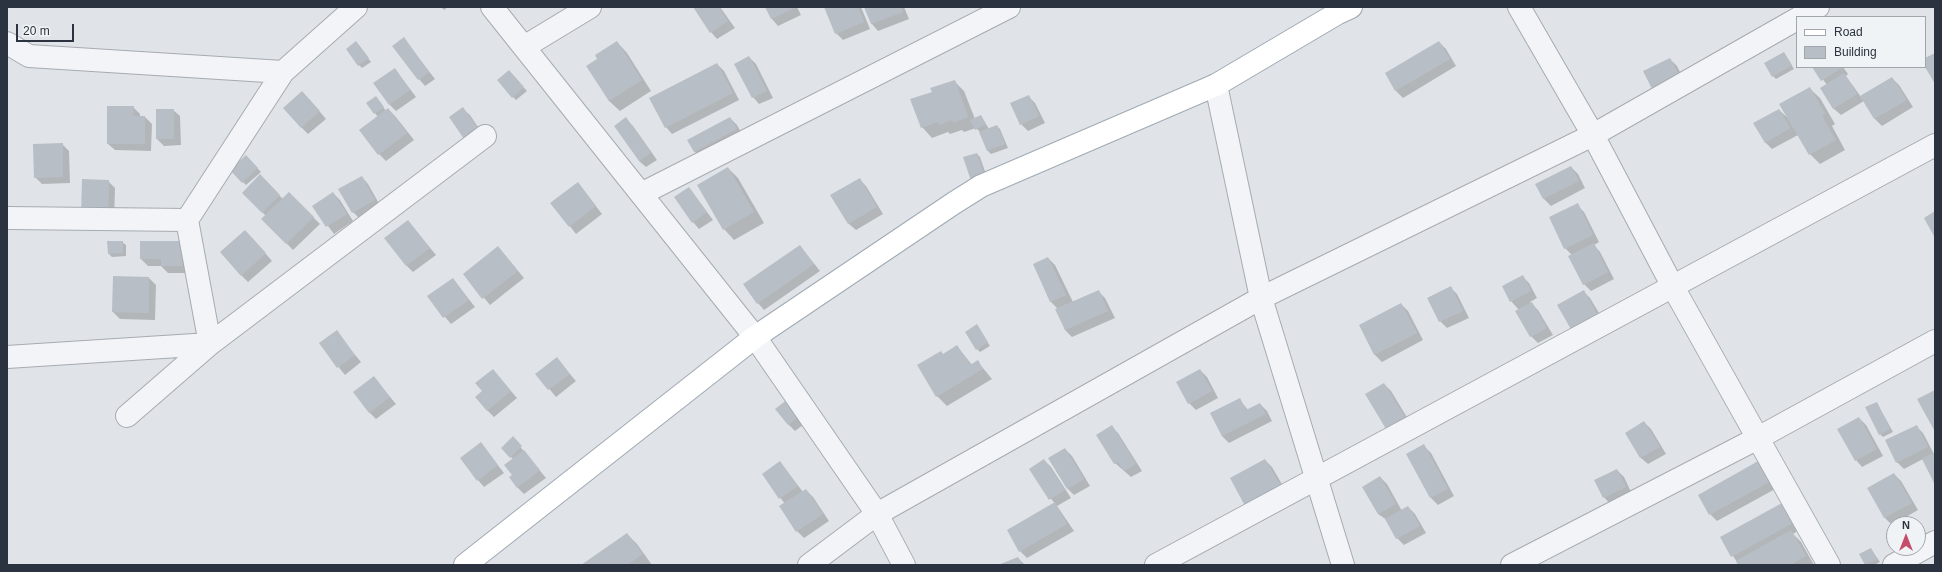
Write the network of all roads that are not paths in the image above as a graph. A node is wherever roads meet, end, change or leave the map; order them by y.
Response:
1 (356, 7) edge
2 (492, 7) edge
3 (590, 7) edge
4 (1009, 7) edge
5 (1519, 7) edge
6 (1818, 7) edge
7 (1342, 9) edge
8 (1802, 16) edge
9 (1796, 20) edge
10 (7, 43) edge
11 (524, 47) junction
12 (283, 72) junction
13 (1216, 85) junction
14 (1593, 135) junction
15 (485, 136) dead end
16 (1935, 145) edge
17 (641, 194) junction
18 (7, 218) edge
19 (187, 220) junction
20 (1673, 287) junction
21 (1261, 298) junction
22 (755, 337) junction
23 (1935, 341) edge
24 (210, 344) junction
25 (7, 357) edge
26 (126, 416) dead end
27 (1758, 438) junction
28 (1316, 480) junction
29 (877, 514) junction
30 (1935, 542) edge
31 (465, 565) edge
32 (809, 565) edge
33 (904, 565) edge
34 (1156, 565) edge
35 (1343, 565) edge
36 (1512, 565) edge
37 (1829, 565) edge
38 (1894, 565) edge

1 - 12 street
2 - 11 street
3 - 11 street
4 - 17 street
5 - 14 street
6 - 8 street
7 - 13 main road
9 - 14 street
10 - 12 street
11 - 17 street
12 - 19 street
13 - 21 street
13 - 22 main road
14 - 20 street
14 - 21 street
15 - 24 street
16 - 20 street
17 - 22 street
18 - 19 street
19 - 24 street
20 - 27 street
20 - 28 street
21 - 28 street
21 - 29 street
22 - 29 street
22 - 31 main road
23 - 27 street
24 - 25 street
24 - 26 street
27 - 36 street
27 - 37 street
28 - 34 street
28 - 35 street
29 - 32 street
29 - 33 street
30 - 38 street

